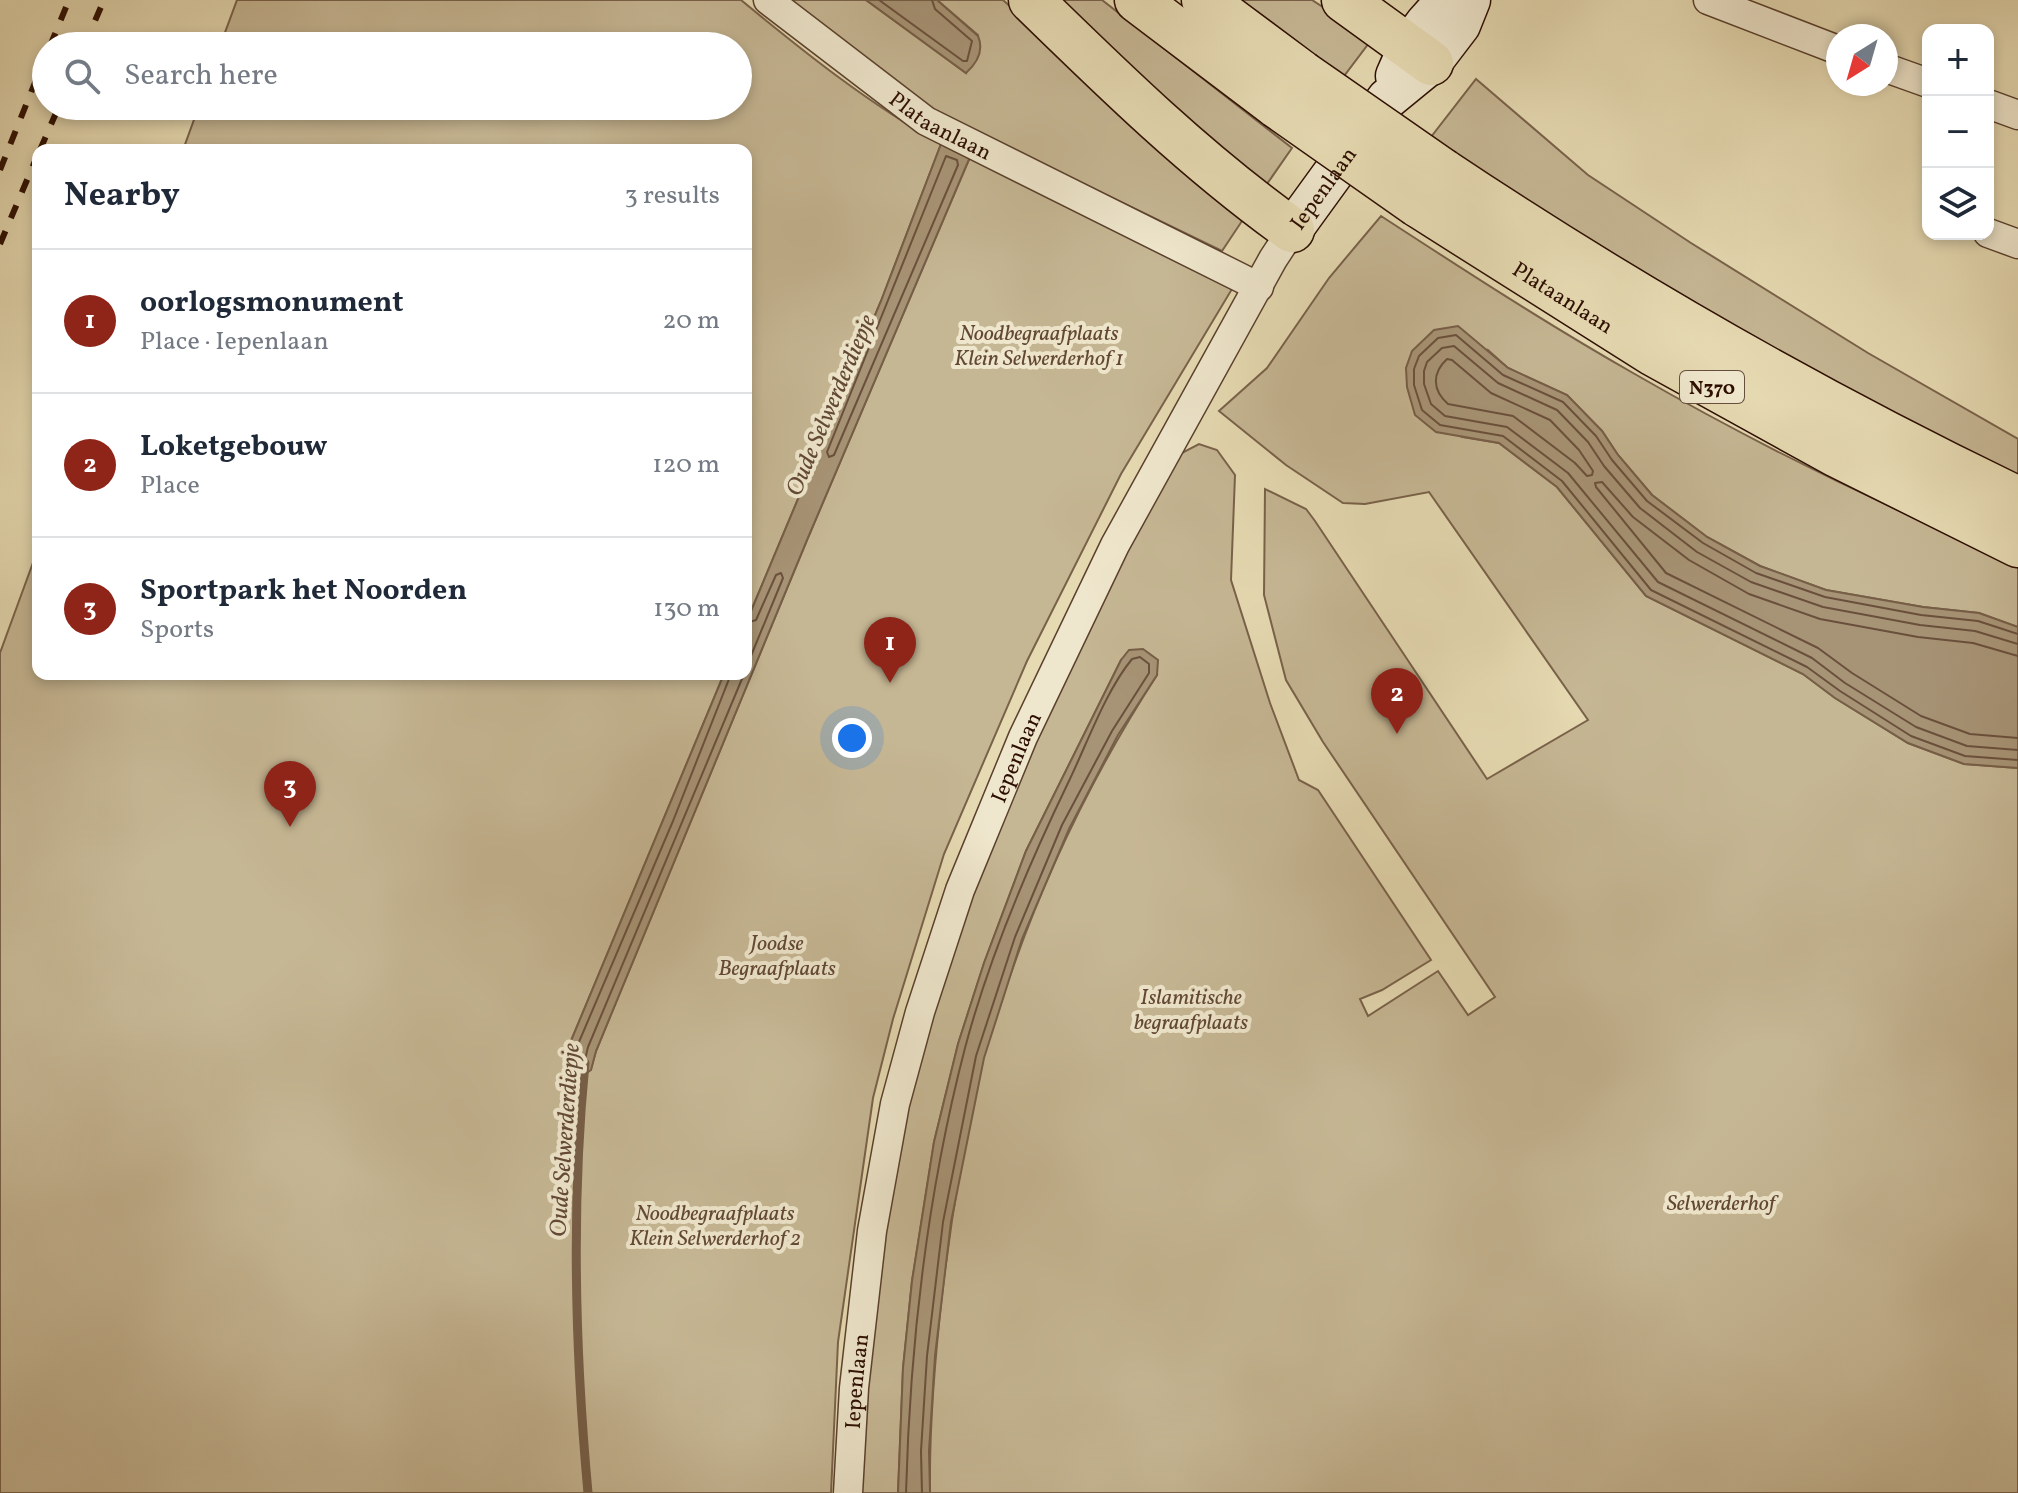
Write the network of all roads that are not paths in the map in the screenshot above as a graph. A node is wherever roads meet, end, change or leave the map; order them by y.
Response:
1 (768, 0) edge
2 (1031, 0) edge
3 (1137, 0) edge
4 (1204, 0) edge
5 (1344, 0) edge
6 (1451, 0) edge
7 (1470, 0) edge
8 (1708, 0) edge
9 (1826, 45) edge
10 (1420, 55) junction
11 (1898, 72) edge
12 (1922, 81) edge
13 (1290, 90) junction
14 (1994, 106) edge
15 (2018, 115) edge
16 (1430, 188) junction
17 (1292, 230) junction
18 (1994, 235) edge
19 (2018, 244) edge
20 (1259, 287) junction
21 (2018, 499) edge
22 (2018, 545) edge
23 (848, 1493) edge

1 - 20 street, Plataanlaan
2 - 17 highway
3 - 13 highway, Plataanlaan / N370
4 - 13 highway, Plataanlaan / N370
5 - 10 highway
6 - 10 street, Iepenlaan
7 - 10 street, Iepenlaan
8 - 9 street
10 - 17 street, Iepenlaan
11 - 12 street
13 - 16 highway, Plataanlaan / N370, bridge
14 - 15 street
16 - 21 highway, Plataanlaan / N370
16 - 22 highway, Plataanlaan / N370
17 - 20 street, Iepenlaan
18 - 19 street
20 - 23 street, Iepenlaan

